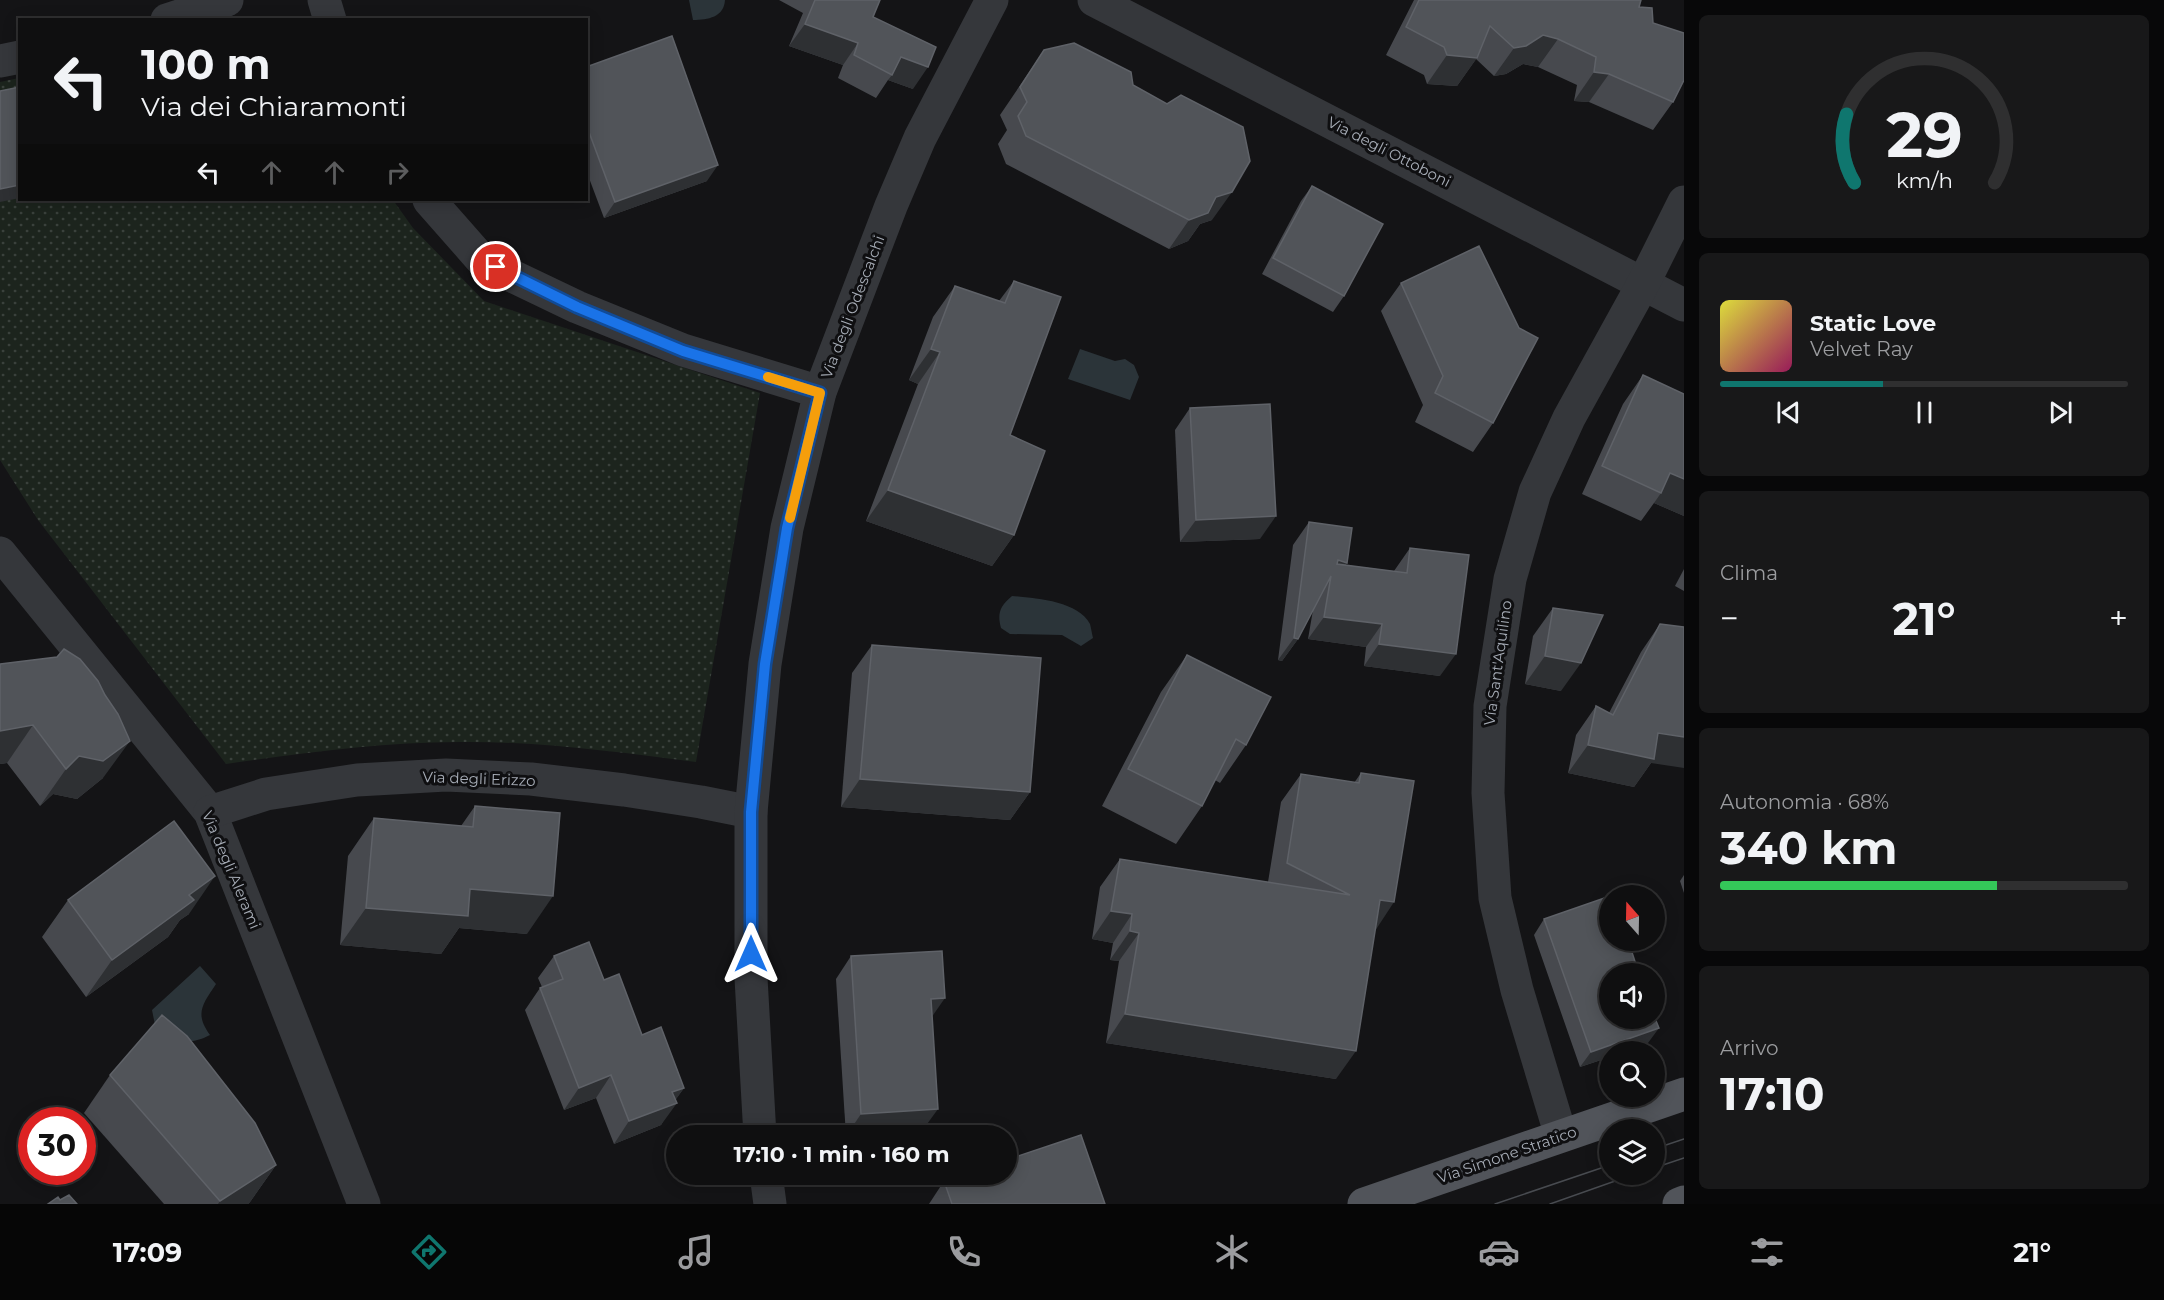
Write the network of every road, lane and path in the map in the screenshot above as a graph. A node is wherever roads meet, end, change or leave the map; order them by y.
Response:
1 (227, 0) edge
2 (324, 0) edge
3 (992, 0) edge
4 (1094, 0) edge
5 (173, 18) edge
6 (329, 18) edge
7 (18, 57) edge
8 (0, 61) edge
9 (430, 201) edge
10 (1684, 202) edge
11 (1644, 284) junction
12 (1684, 305) edge
13 (820, 393) junction
14 (0, 553) edge
15 (210, 812) junction
16 (751, 812) junction
17 (1684, 1094) edge
18 (759, 1125) edge
19 (1561, 1136) junction
20 (767, 1185) edge
21 (1684, 1202) edge
22 (364, 1204) edge
23 (770, 1204) edge
24 (1364, 1204) edge
25 (1679, 1204) edge

1 - 5 street
2 - 6 street
3 - 13 street, Via degli Odescalchi
4 - 11 street, Via degli Ottoboni
7 - 8 street
9 - 13 street
10 - 11 street, Via Sant'Aquilino
11 - 12 street, Via degli Ottoboni
11 - 19 street, Via Sant'Aquilino
13 - 16 street, Via degli Odescalchi
14 - 15 street, Via degli Alerami
15 - 16 street, Via degli Erizzo
15 - 22 street, Via degli Alerami
16 - 18 street, Via degli Odescalchi
17 - 19 main road, Via Simone Stratico
19 - 24 main road, Via Simone Stratico
20 - 23 street
21 - 25 main road

